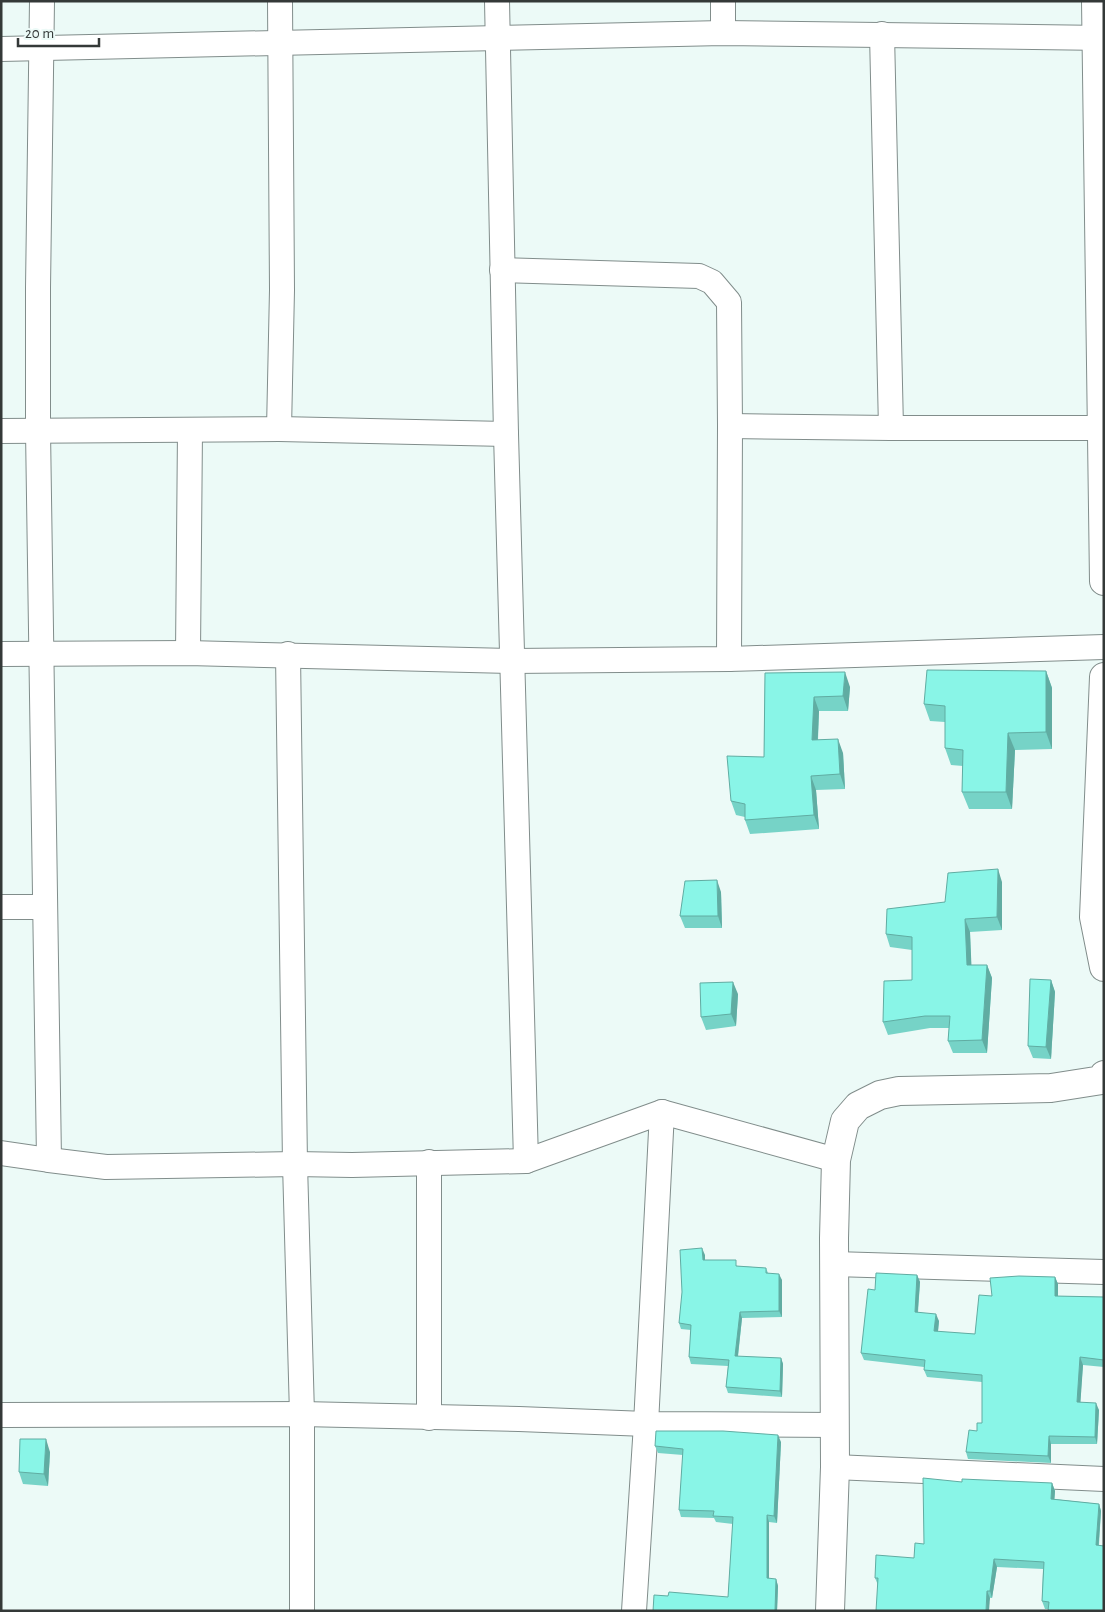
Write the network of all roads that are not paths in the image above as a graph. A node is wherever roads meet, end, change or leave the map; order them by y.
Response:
1 (42, 1) edge
2 (280, 1) edge
3 (497, 1) edge
4 (723, 1) edge
5 (1096, 1) edge
6 (723, 32) junction
7 (882, 34) junction
8 (497, 36) junction
9 (1100, 38) edge
10 (280, 42) junction
11 (42, 48) junction
12 (1, 49) edge
13 (502, 270) junction
14 (1101, 270) edge
15 (730, 426) junction
16 (892, 428) junction
17 (1101, 428) junction
18 (279, 429) junction
19 (190, 430) junction
20 (1, 431) edge
21 (38, 431) junction
22 (506, 434) junction
23 (1104, 581) edge
24 (1104, 647) edge
25 (188, 653) junction
26 (1, 654) edge
27 (41, 654) junction
28 (288, 654) junction
29 (729, 659) junction
30 (512, 661) junction
31 (1104, 677) edge
32 (1, 907) edge
33 (45, 907) junction
34 (1099, 916) edge
35 (1104, 967) edge
36 (1104, 1075) edge
37 (1051, 1088) junction
38 (1104, 1092) edge
39 (662, 1112) junction
40 (1, 1152) edge
41 (49, 1160) junction
42 (836, 1160) junction
43 (526, 1161) junction
44 (429, 1162) junction
45 (295, 1164) junction
46 (834, 1264) junction
47 (1104, 1272) edge
48 (302, 1414) junction
49 (1, 1416) edge
50 (429, 1418) junction
51 (646, 1424) junction
52 (835, 1425) junction
53 (836, 1467) junction
54 (1104, 1479) edge
55 (302, 1611) edge
56 (634, 1611) edge
57 (830, 1611) edge

1 - 11 street
2 - 10 street
3 - 8 street
4 - 6 street
5 - 9 street
6 - 7 street
6 - 8 street
7 - 9 street
7 - 16 street
8 - 10 street
8 - 13 street
9 - 14 street
10 - 11 street
10 - 18 street
11 - 12 street
11 - 21 street
13 - 15 street
13 - 22 street
14 - 17 street
15 - 16 street
15 - 29 street
16 - 17 street
17 - 23 street
18 - 19 street
18 - 22 street
19 - 21 street
19 - 25 street
20 - 21 street
21 - 27 street
22 - 30 street
24 - 29 street
25 - 27 street
25 - 28 street
26 - 27 street
27 - 33 street
28 - 30 street
28 - 45 street
29 - 30 street
30 - 43 street
31 - 34 street
32 - 33 street
33 - 41 street
34 - 35 street
36 - 37 street
37 - 38 street
37 - 42 street
39 - 42 street
39 - 43 street
39 - 51 street
40 - 41 street
41 - 45 street
42 - 46 street
43 - 44 street
44 - 45 street
44 - 50 street
45 - 48 street
46 - 47 street
46 - 52 street
48 - 49 street
48 - 50 street
48 - 55 street
50 - 51 street
51 - 52 street
51 - 56 street
52 - 53 street
53 - 54 street
53 - 57 street

